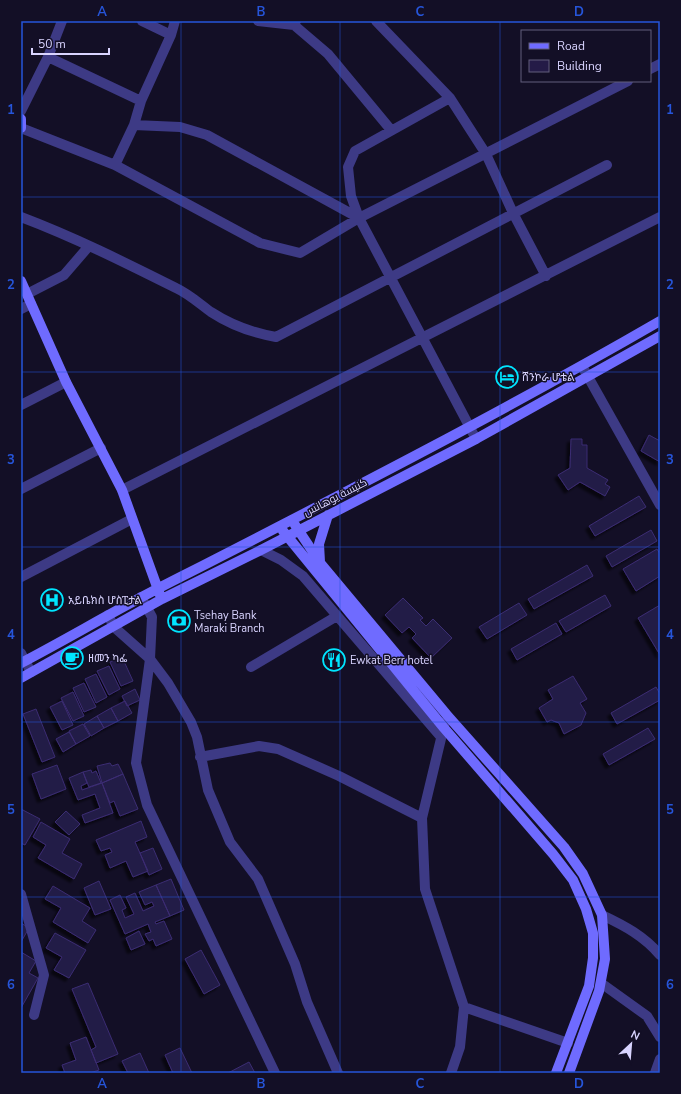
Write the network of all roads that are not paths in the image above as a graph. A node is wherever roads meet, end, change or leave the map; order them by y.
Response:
1 (62, 21) edge
2 (142, 21) edge
3 (175, 21) edge
4 (258, 21) edge
5 (376, 21) edge
6 (295, 23) edge
7 (171, 35) junction
8 (48, 57) junction
9 (660, 64) edge
10 (651, 69) edge
11 (626, 82) edge
12 (450, 98) junction
13 (141, 101) junction
14 (21, 111) edge
15 (21, 119) edge
16 (134, 125) junction
17 (21, 128) edge
18 (391, 130) junction
19 (486, 154) junction
20 (115, 165) junction
21 (606, 165) dead end
22 (514, 213) junction
23 (21, 217) edge
24 (660, 217) edge
25 (359, 218) junction
26 (89, 246) junction
27 (546, 276) junction
28 (390, 277) junction
29 (21, 281) edge
30 (27, 294) junction
31 (31, 304) junction
32 (21, 309) edge
33 (660, 321) edge
34 (660, 336) edge
35 (422, 337) junction
36 (582, 366) junction
37 (588, 377) junction
38 (66, 382) junction
39 (21, 406) edge
40 (469, 427) junction
41 (476, 439) junction
42 (101, 448) junction
43 (21, 489) edge
44 (122, 490) junction
45 (660, 505) edge
46 (328, 514) junction
47 (132, 519) junction
48 (292, 521) junction
49 (280, 526) junction
50 (298, 530) junction
51 (286, 537) junction
52 (261, 550) junction
53 (321, 564) junction
54 (21, 577) edge
55 (158, 589) junction
56 (141, 597) junction
57 (162, 599) junction
58 (148, 607) junction
59 (108, 615) junction
60 (337, 616) junction
61 (114, 627) junction
62 (22, 659) edge
63 (150, 659) junction
64 (251, 667) dead end
65 (31, 672) junction
66 (21, 678) edge
67 (447, 715) junction
68 (442, 733) junction
69 (200, 757) junction
70 (422, 818) junction
71 (21, 894) edge
72 (602, 915) junction
73 (660, 955) edge
74 (601, 983) junction
75 (464, 1007) junction
76 (34, 1015) dead end
77 (660, 1037) edge
78 (568, 1042) junction
79 (660, 1059) edge
80 (275, 1073) edge
81 (338, 1073) edge
82 (451, 1073) edge
83 (556, 1073) edge
84 (569, 1073) edge
85 (656, 1073) edge

1 - 8 street
2 - 7 street
3 - 7 street
4 - 6 street
5 - 12 street
6 - 18 street
7 - 13 street
8 - 13 street
8 - 14 street
9 - 10 street
11 - 19 street
12 - 18 street
12 - 19 street
13 - 16 street
15 - 17 street
16 - 20 street
16 - 25 street
17 - 20 street
18 - 25 street
19 - 22 street
19 - 25 street
20 - 25 street
21 - 22 street
22 - 27 street
22 - 28 street
23 - 26 street
24 - 27 street
25 - 28 street
26 - 28 street
26 - 30 street
27 - 35 street
28 - 35 street
29 - 30 street
30 - 31 street
31 - 32 street
31 - 38 street
33 - 36 street
34 - 37 street, كنيسة يوهانس
35 - 40 street
35 - 44 street
36 - 37 street
36 - 40 street
37 - 41 street, كنيسة يوهانس
37 - 45 street
38 - 39 street
38 - 42 street
40 - 41 street
40 - 48 street
41 - 46 street, كنيسة يوهانس
42 - 43 street
42 - 44 street
44 - 47 street
46 - 50 street, كنيسة يوهانس
46 - 53 street
47 - 54 street
47 - 55 street
48 - 49 street
48 - 50 street
49 - 51 street
49 - 55 street
50 - 51 street, كنيسة يوهانس
50 - 53 street
51 - 52 street, كنيسة يوهانس
51 - 68 street
52 - 57 street, كنيسة يوهانس
52 - 60 street
53 - 67 street
55 - 56 street
55 - 57 street
56 - 58 street
56 - 59 street
57 - 58 street, كنيسة يوهانس
58 - 61 street, كنيسة يوهانس
58 - 63 street
59 - 61 street
59 - 62 street
60 - 64 street
60 - 68 street
61 - 63 street
61 - 65 street, كنيسة يوهانس
62 - 65 street
63 - 69 street
63 - 80 street
65 - 66 street, كنيسة يوهانس
67 - 68 street
67 - 72 street
68 - 70 street
68 - 78 street
69 - 70 street
69 - 81 street
70 - 75 street
71 - 76 street
72 - 73 street
72 - 74 street
74 - 77 street
74 - 84 street
75 - 78 street
75 - 82 street
78 - 83 street
79 - 85 street

